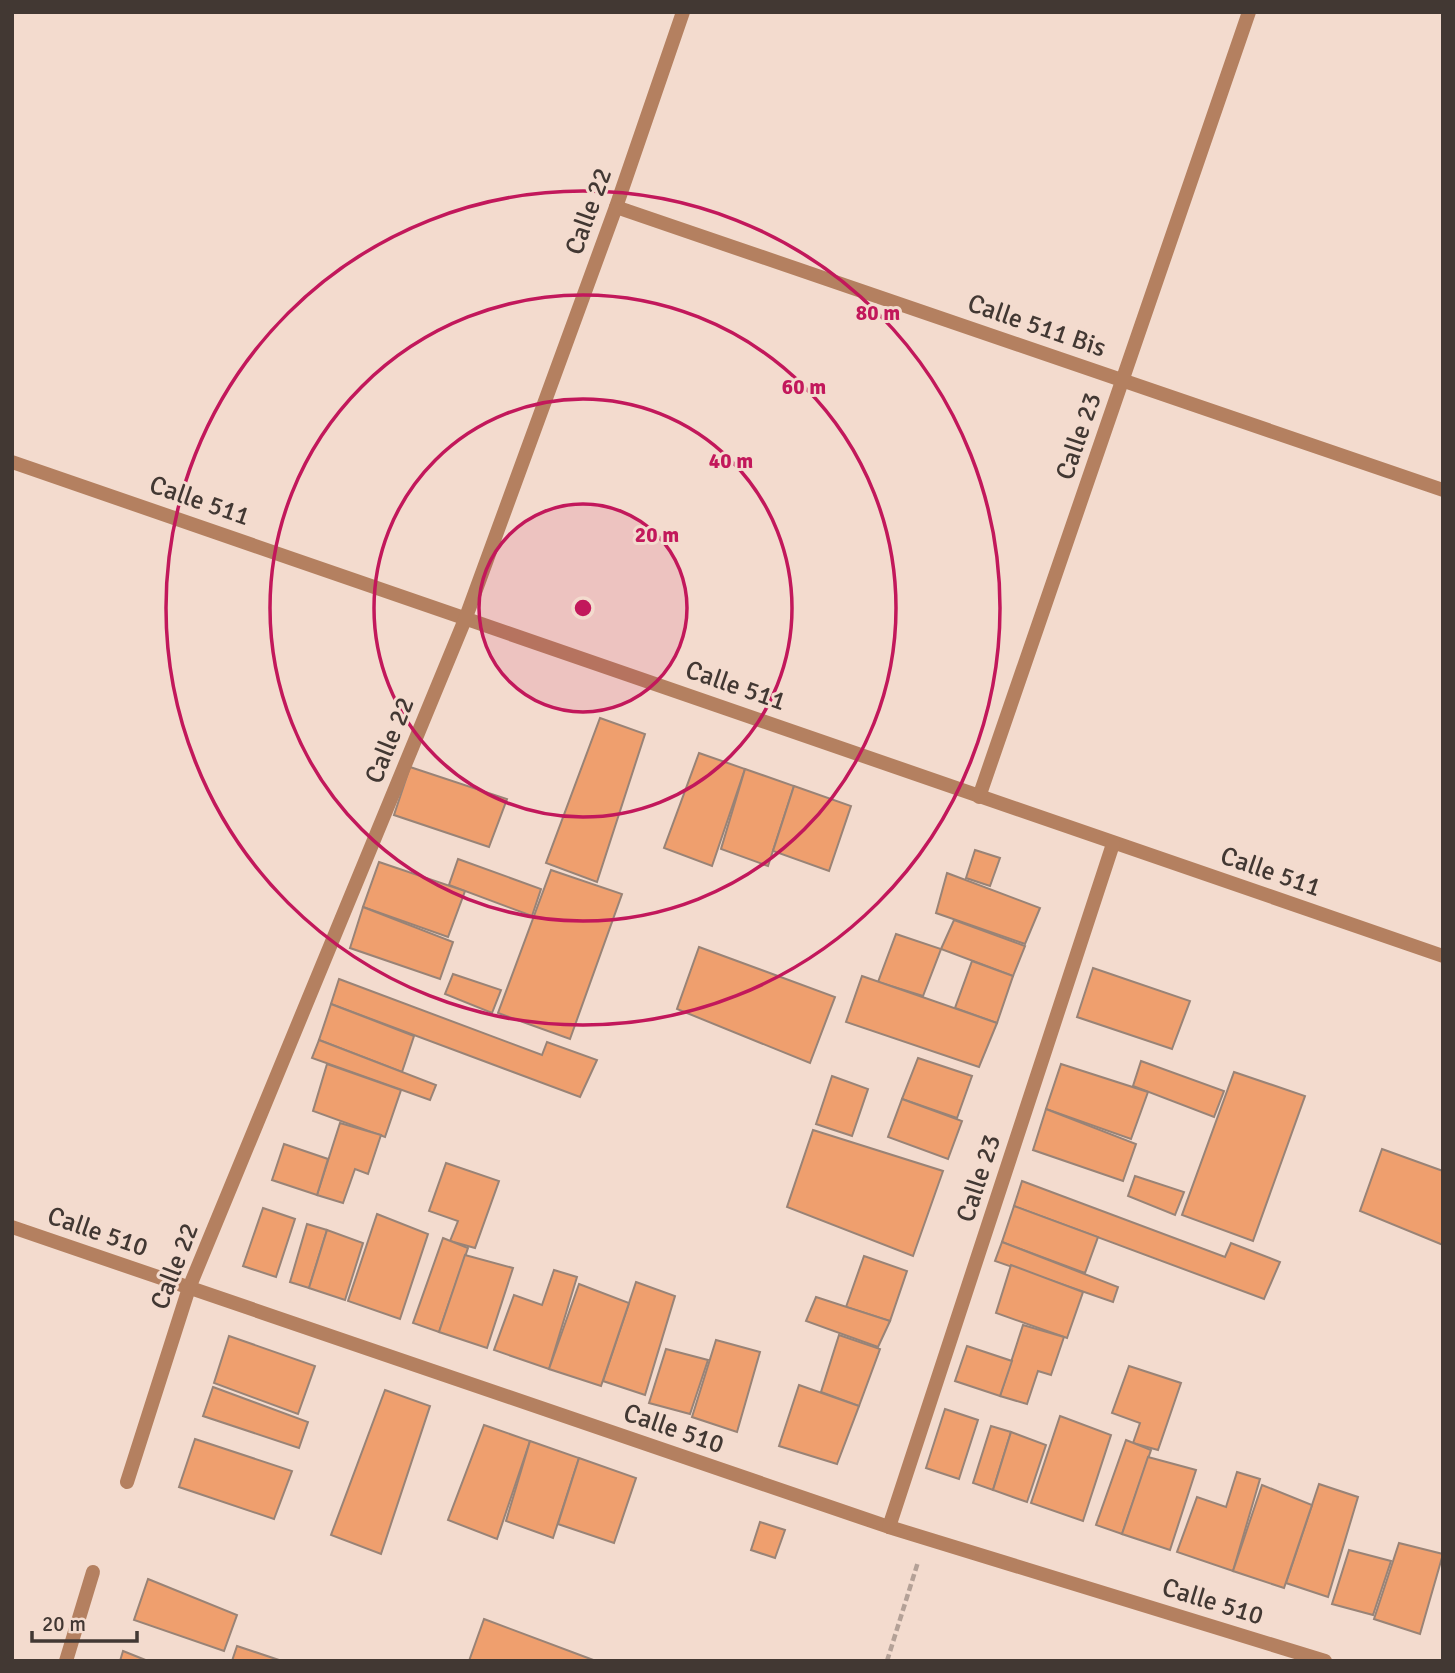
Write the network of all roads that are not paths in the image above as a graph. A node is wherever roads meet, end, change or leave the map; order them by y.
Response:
1 (683, 12) edge
2 (1250, 12) edge
3 (616, 206) junction
4 (1123, 380) junction
5 (12, 462) edge
6 (1443, 490) edge
7 (466, 617) junction
8 (979, 797) junction
9 (1113, 844) junction
10 (1443, 956) edge
11 (12, 1227) edge
12 (189, 1288) junction
13 (127, 1482) dead end
14 (888, 1527) junction
15 (93, 1572) dead end
16 (66, 1661) edge
17 (1325, 1661) edge

1 - 3 street, Calle 22
2 - 4 street, Calle 23
3 - 4 street, Calle 511 Bis
3 - 7 street, Calle 22
4 - 6 street, Calle 511 Bis
4 - 8 street, Calle 23
5 - 7 street, Calle 511
7 - 8 street, Calle 511
7 - 12 street, Calle 22
8 - 9 street, Calle 511
9 - 10 street, Calle 511
9 - 14 street, Calle 23
11 - 12 street, Calle 510
12 - 13 street, Calle 22
12 - 14 street, Calle 510
14 - 17 street, Calle 510
15 - 16 street

